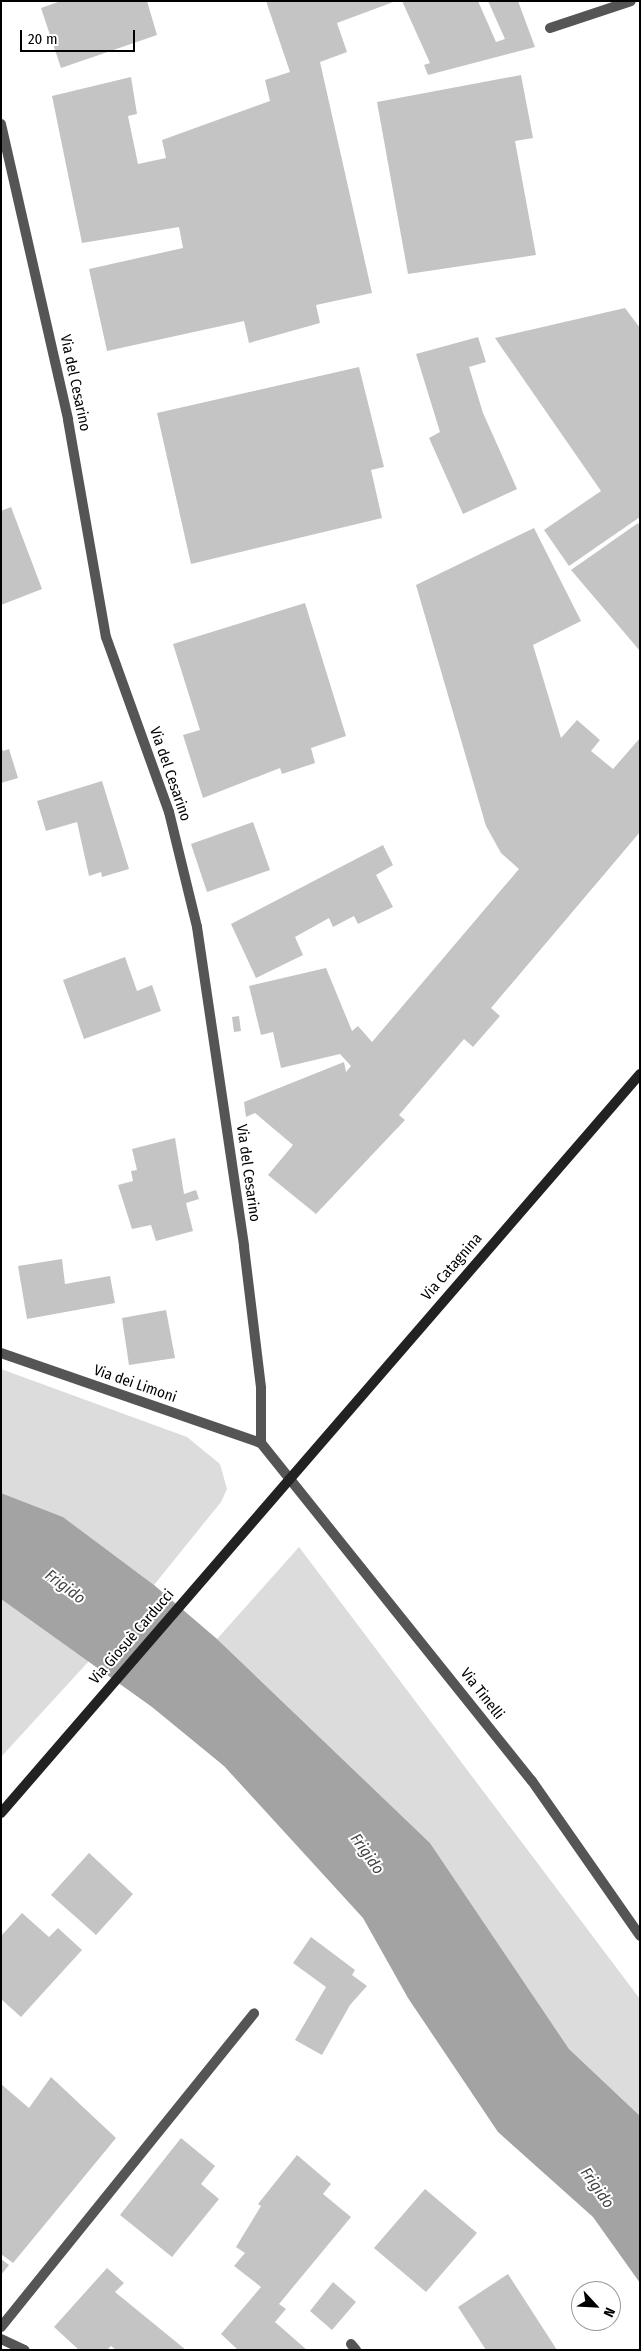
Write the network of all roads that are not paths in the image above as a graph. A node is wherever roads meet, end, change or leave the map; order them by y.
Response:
1 (631, 1) edge
2 (550, 28) dead end
3 (1, 124) edge
4 (640, 1074) edge
5 (1, 1352) edge
6 (260, 1443) junction
7 (287, 1480) junction
8 (1, 1813) edge
9 (640, 1936) edge
10 (254, 2013) dead end
11 (1, 2327) edge
12 (1, 2339) edge
13 (24, 2350) edge

1 - 2 street
3 - 6 street, Via del Cesarino
4 - 7 main road, Via Catagnina
5 - 6 street, Via dei Limoni
6 - 7 street, Via Tinelli
7 - 8 main road, Via Giosuè Carducci
7 - 9 street, Via Tinelli
10 - 11 street
12 - 13 street

